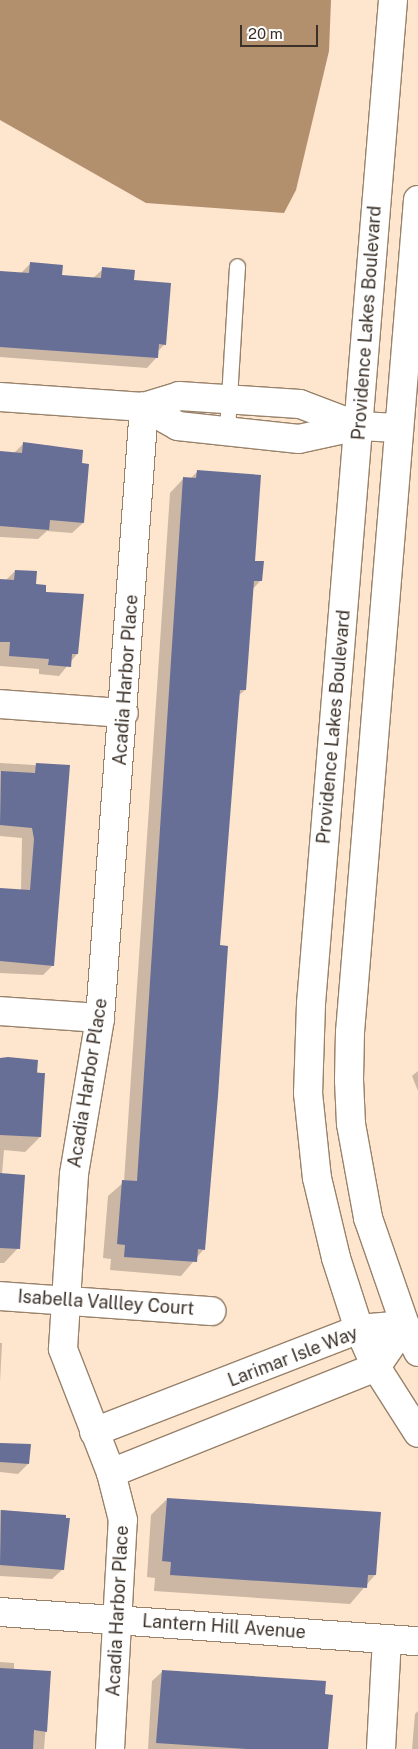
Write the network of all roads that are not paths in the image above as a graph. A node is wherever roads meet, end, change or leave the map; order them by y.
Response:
1 (393, 0) edge
2 (418, 200) edge
3 (237, 266) dead end
4 (0, 397) edge
5 (229, 398) junction
6 (144, 407) junction
7 (358, 426) junction
8 (399, 428) junction
9 (227, 430) junction
10 (0, 704) edge
11 (124, 713) junction
12 (0, 1011) edge
13 (100, 1018) junction
14 (0, 1296) edge
15 (64, 1301) junction
16 (211, 1310) dead end
17 (405, 1325) junction
18 (359, 1329) junction
19 (418, 1352) edge
20 (376, 1367) junction
21 (172, 1404) junction
22 (94, 1432) junction
23 (418, 1433) edge
24 (189, 1442) junction
25 (111, 1473) junction
26 (0, 1612) edge
27 (118, 1620) junction
28 (387, 1639) junction
29 (418, 1642) edge
30 (110, 1749) edge
31 (381, 1749) edge

1 - 7 street, Providence Lakes Boulevard
2 - 8 street
3 - 5 lane
4 - 6 street
5 - 6 street
5 - 7 street
5 - 9 lane
6 - 9 street
6 - 11 street, Acadia Harbor Place
7 - 8 street
7 - 9 street
7 - 18 street, Providence Lakes Boulevard
8 - 17 street
10 - 11 street
11 - 13 street, Acadia Harbor Place
12 - 13 street
13 - 15 street, Acadia Harbor Place
14 - 15 street, Isabella Vallley Court
15 - 16 street, Isabella Vallley Court
15 - 22 street, Acadia Harbor Place
17 - 18 street, Larimar Isle Way
17 - 19 street
17 - 20 street, Larimar Isle Way
18 - 20 street, Providence Lakes Boulevard
18 - 21 street, Larimar Isle Way
20 - 23 street, Providence Lakes Boulevard
20 - 24 street
21 - 22 street, Larimar Isle Way
21 - 24 street
22 - 25 street, Acadia Harbor Place
24 - 25 street
25 - 27 street, Acadia Harbor Place
26 - 27 street, Lantern Hill Avenue
27 - 28 street, Lantern Hill Avenue
27 - 30 street, Acadia Harbor Place
28 - 29 street, Lantern Hill Avenue
28 - 31 street

